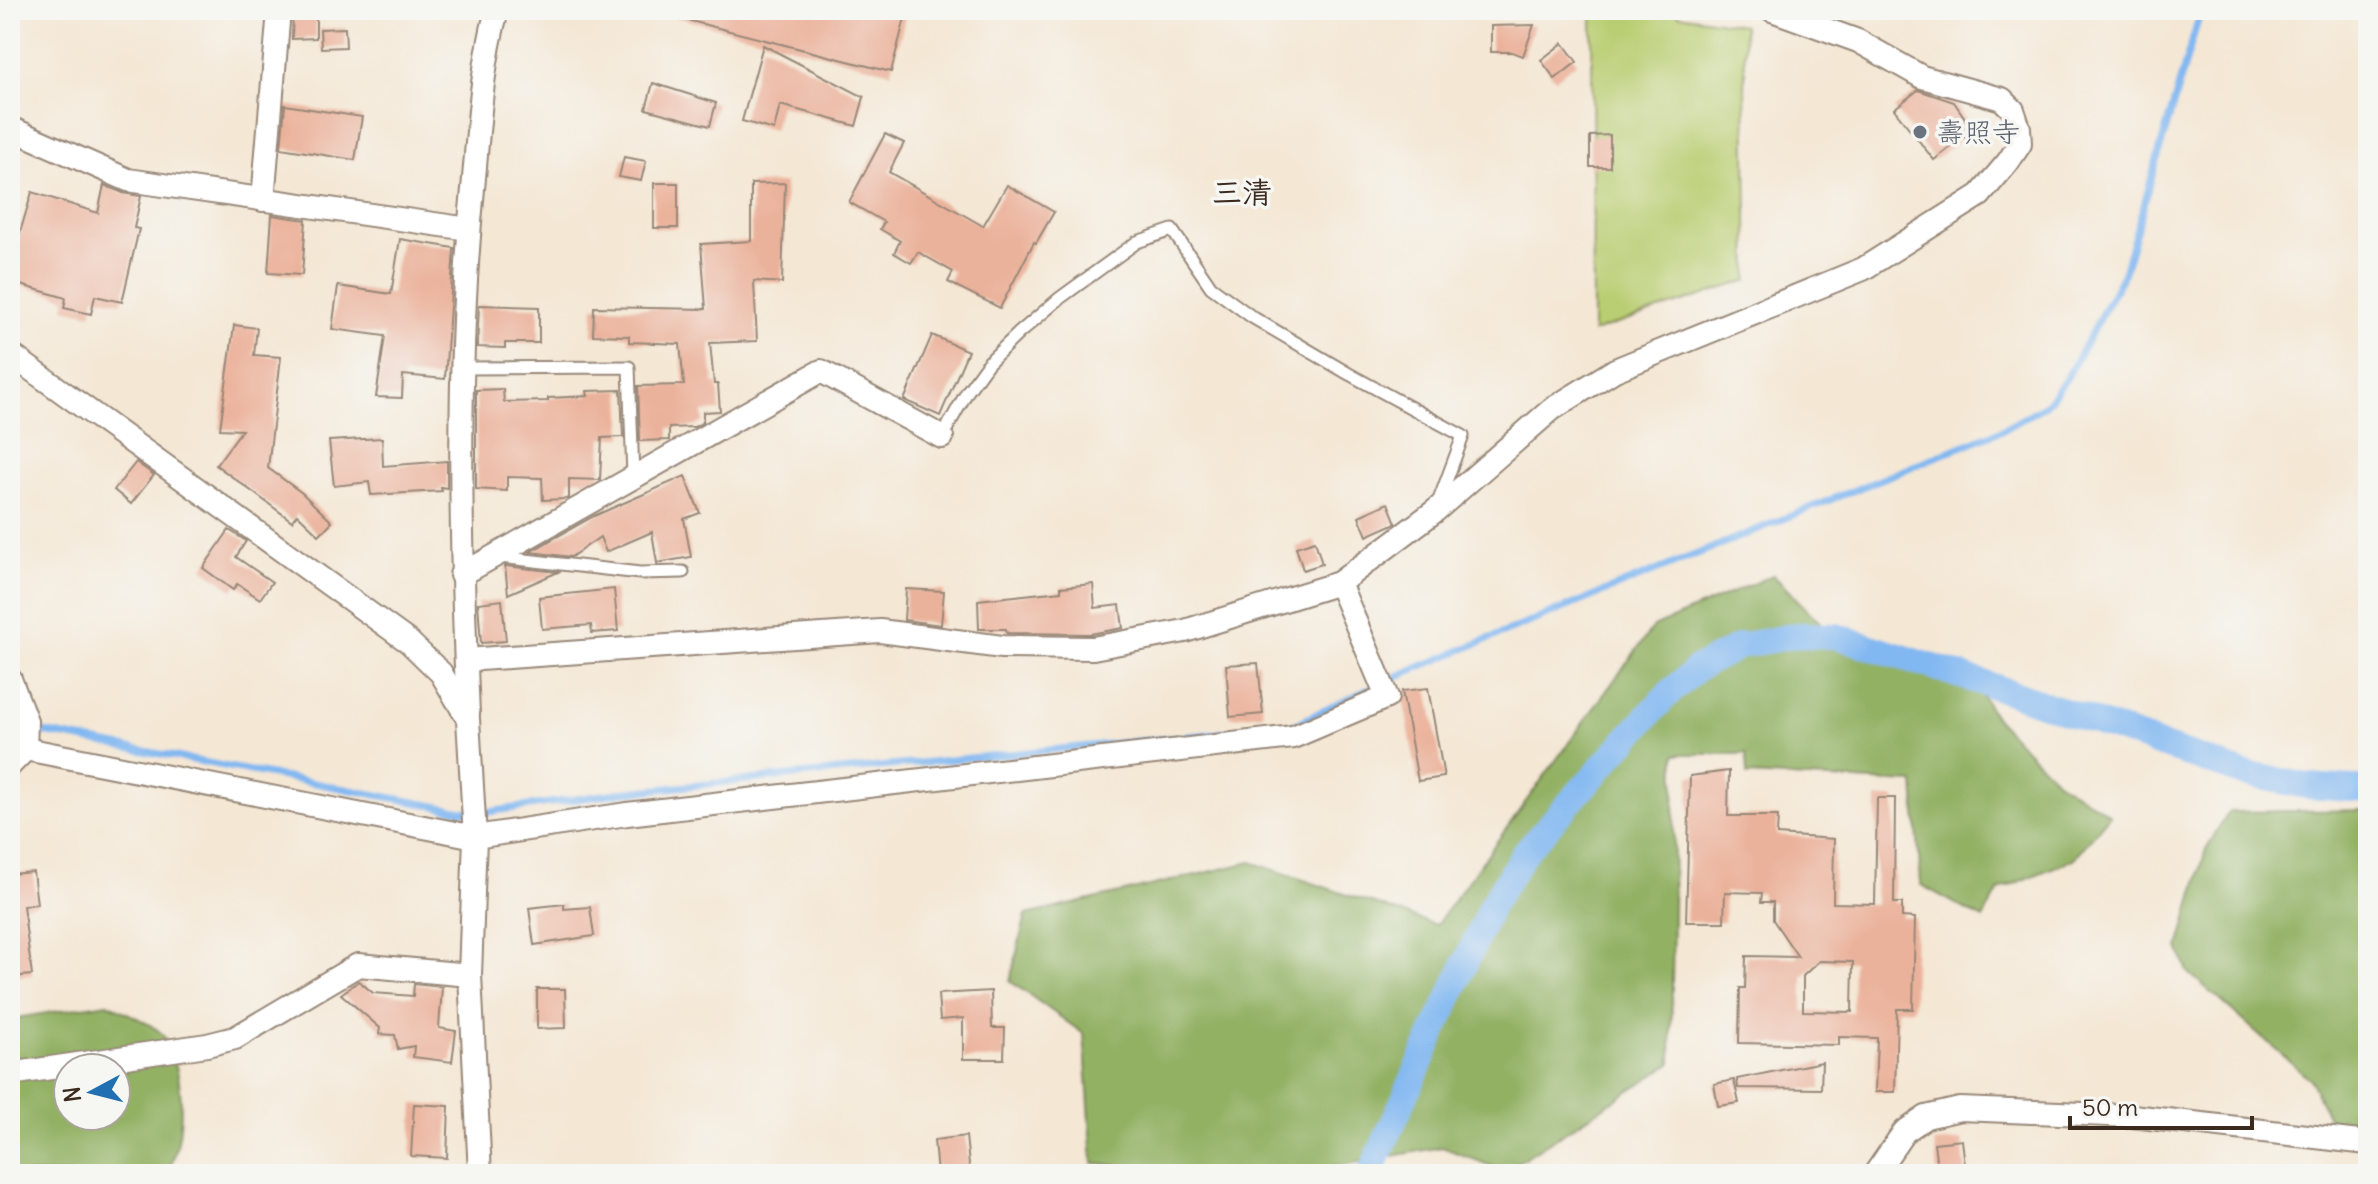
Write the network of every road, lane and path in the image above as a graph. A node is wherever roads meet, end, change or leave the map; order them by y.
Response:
1 (279, 10) edge
2 (497, 10) edge
3 (1772, 10) edge
4 (10, 128) edge
5 (263, 200) junction
6 (469, 229) junction
7 (10, 354) edge
8 (462, 368) junction
9 (942, 437) joint
10 (633, 476) junction
11 (1435, 511) junction
12 (498, 557) junction
13 (683, 572) dead end
14 (461, 575) junction
15 (1339, 583) junction
16 (466, 660) junction
17 (10, 679) edge
18 (468, 719) junction
19 (15, 754) edge
20 (474, 820) junction
21 (470, 975) junction
22 (10, 1074) edge
23 (2368, 1143) edge
24 (480, 1174) edge
25 (1875, 1174) edge

1 - 5 street
2 - 6 street
3 - 11 street
4 - 5 street
5 - 6 street
6 - 8 street
7 - 18 street
8 - 10 lane
8 - 14 street
9 - 10 street
9 - 11 lane
10 - 12 street
11 - 15 street
12 - 13 lane
12 - 14 street
14 - 16 street
15 - 16 street
15 - 20 street
16 - 18 street
17 - 19 street
18 - 20 street
19 - 20 street
20 - 21 street
21 - 22 street
21 - 24 street
23 - 25 street

